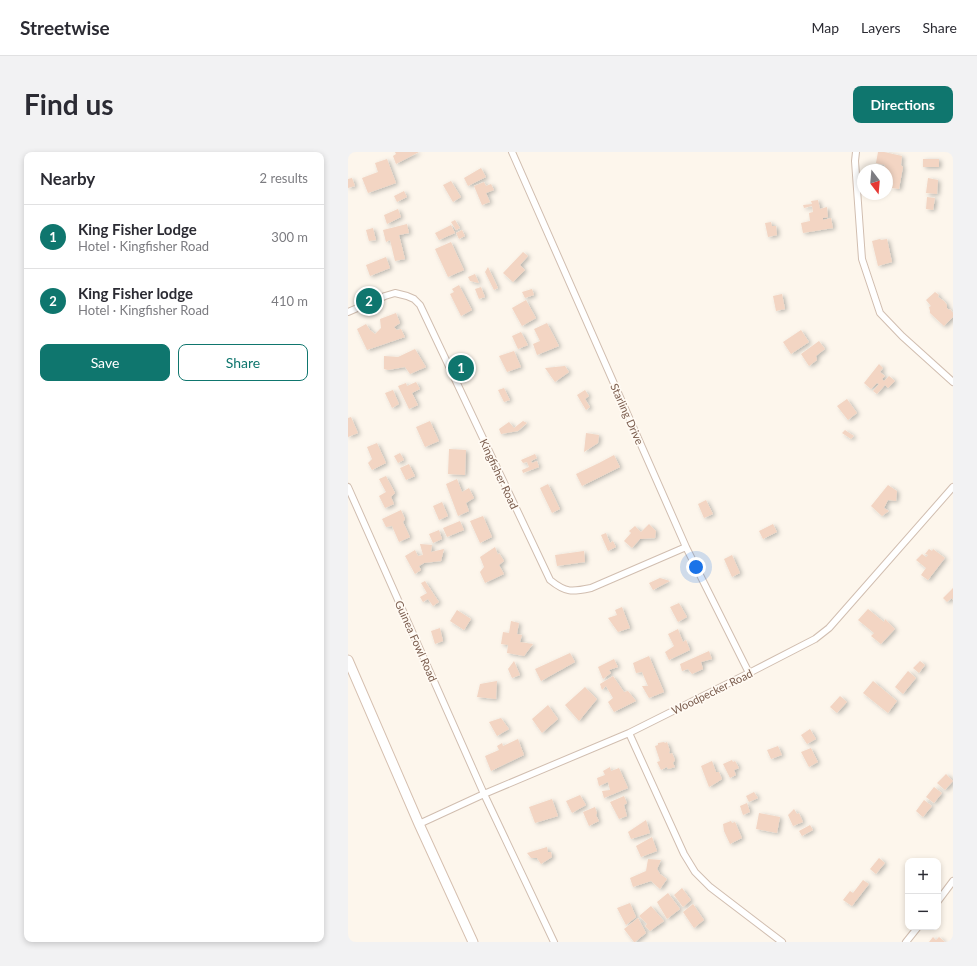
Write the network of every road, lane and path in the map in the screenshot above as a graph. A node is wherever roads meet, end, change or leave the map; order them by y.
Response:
1 (512, 152) edge
2 (856, 152) edge
3 (348, 312) edge
4 (953, 382) edge
5 (348, 487) edge
6 (953, 487) edge
7 (686, 547) junction
8 (348, 660) edge
9 (749, 673) junction
10 (629, 733) junction
11 (484, 794) junction
12 (419, 824) junction
13 (953, 881) edge
14 (941, 897) edge
15 (916, 930) edge
16 (473, 942) edge
17 (554, 942) edge
18 (782, 942) edge
19 (906, 942) edge

1 - 7 street, Starling Drive
2 - 4 street
3 - 7 street, Kingfisher Road
5 - 11 street, Guinea Fowl Road
6 - 9 street, Woodpecker Road
7 - 9 street, Starling Drive
8 - 12 street
9 - 10 street, Woodpecker Road
10 - 11 street, Woodpecker Road
10 - 18 street
11 - 12 street, Woodpecker Road
11 - 17 street, Guinea Fowl Road
12 - 16 street
13 - 14 street
15 - 19 street

